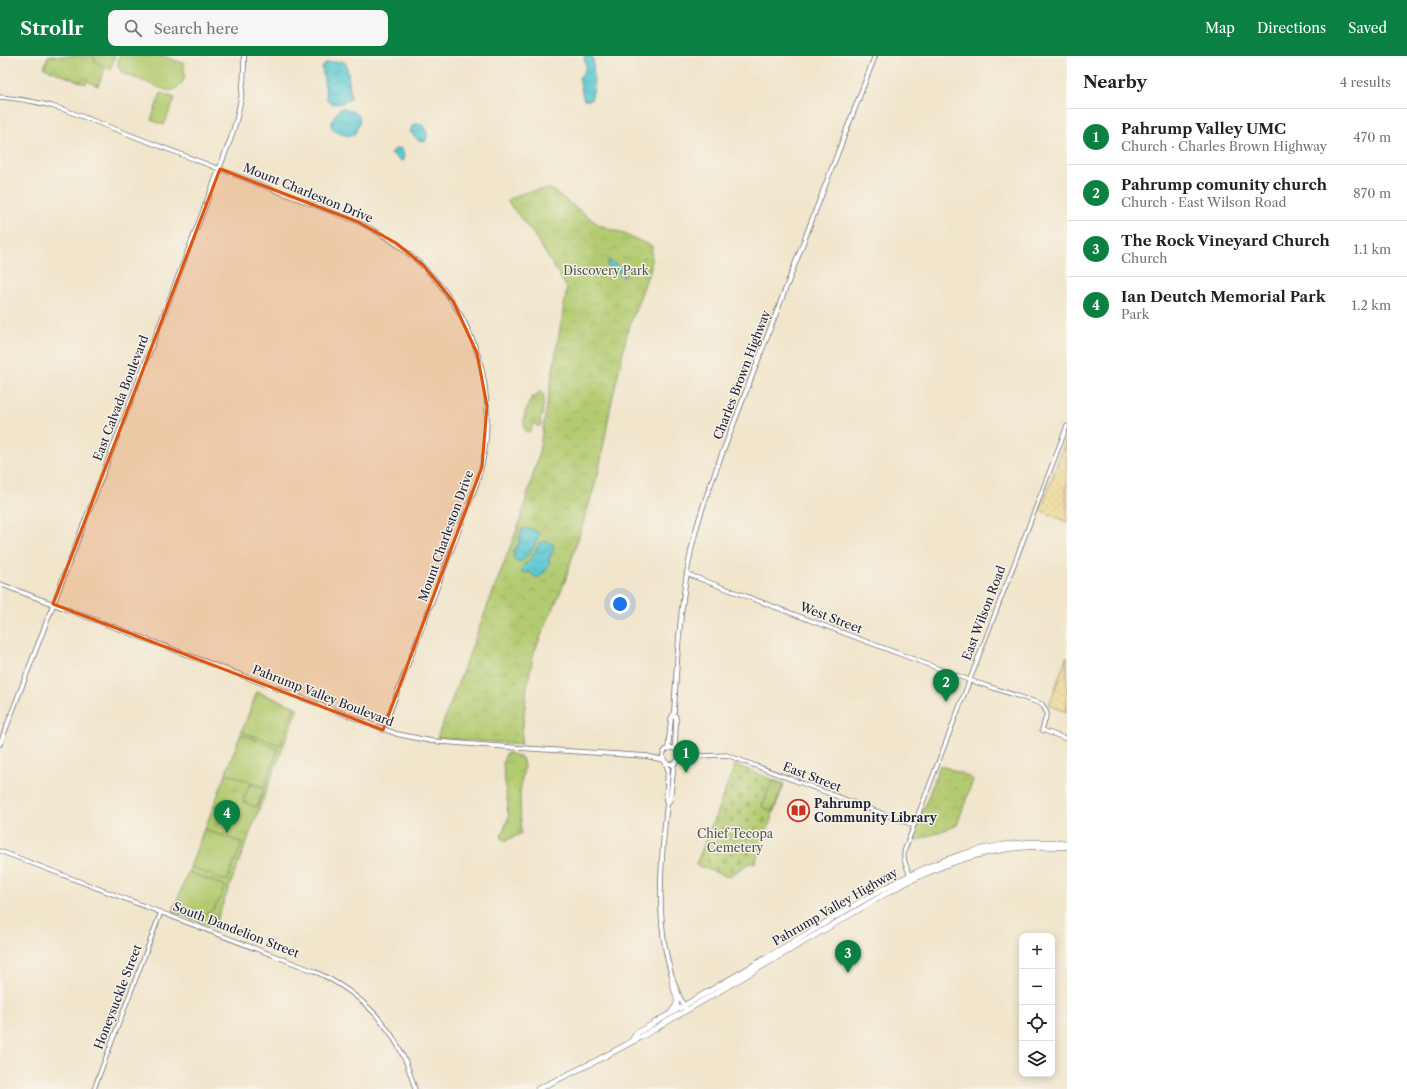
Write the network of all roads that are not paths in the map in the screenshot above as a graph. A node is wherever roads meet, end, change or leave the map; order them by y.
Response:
1 (244, 56) edge
2 (875, 56) edge
3 (0, 97) edge
4 (220, 169) junction
5 (1067, 426) edge
6 (687, 574) junction
7 (0, 584) edge
8 (53, 604) junction
9 (969, 680) junction
10 (674, 712) junction
11 (383, 730) junction
12 (1067, 739) edge
13 (0, 744) edge
14 (668, 749) junction
15 (676, 751) junction
16 (664, 752) junction
17 (699, 756) junction
18 (654, 757) junction
19 (665, 761) junction
20 (676, 762) junction
21 (667, 802) junction
22 (913, 825) junction
23 (1067, 843) edge
24 (1067, 847) edge
25 (0, 851) edge
26 (911, 877) junction
27 (161, 912) junction
28 (736, 976) junction
29 (672, 977) junction
30 (723, 989) junction
31 (685, 1008) junction
32 (670, 1014) junction
33 (631, 1041) junction
34 (94, 1089) edge
35 (416, 1089) edge
36 (538, 1089) edge

1 - 4 main road, East Calvada Boulevard
2 - 6 main road, Charles Brown Highway
3 - 4 street, Mount Charleston Drive
4 - 8 main road, East Calvada Boulevard
4 - 11 street, Mount Charleston Drive
5 - 9 street, East Wilson Road
6 - 9 street, West Street
6 - 10 main road, Charles Brown Highway
7 - 8 main road, Pahrump Valley Boulevard
8 - 11 main road, Pahrump Valley Boulevard
8 - 13 main road, East Calvada Boulevard
9 - 12 street, West Street
9 - 22 street, East Wilson Road
10 - 14 main road, Charles Brown Highway
10 - 15 main road, Charles Brown Highway
11 - 18 main road, Pahrump Valley Boulevard
14 - 15 main road
14 - 16 main road
15 - 17 street
15 - 20 main road
16 - 18 main road
16 - 19 main road
17 - 20 street
17 - 22 street, East Street
18 - 19 main road, Pahrump Valley Boulevard
19 - 20 main road
19 - 21 main road
20 - 21 main road
21 - 29 main road
22 - 26 street, East Wilson Road
23 - 26 highway, Pahrump Valley Highway
24 - 26 highway, Pahrump Valley Highway
25 - 27 street, South Dandelion Street
26 - 28 highway, Pahrump Valley Highway
26 - 30 highway, Pahrump Valley Highway
27 - 34 street, Honeysuckle Street
27 - 35 street, South Dandelion Street
28 - 30 highway
28 - 31 highway, Pahrump Valley Highway
29 - 31 main road
29 - 32 highway
30 - 31 highway, Pahrump Valley Highway
31 - 32 highway, Pahrump Valley Highway
31 - 33 highway, Pahrump Valley Highway
32 - 33 highway, Pahrump Valley Highway
33 - 36 highway, Pahrump Valley Highway

